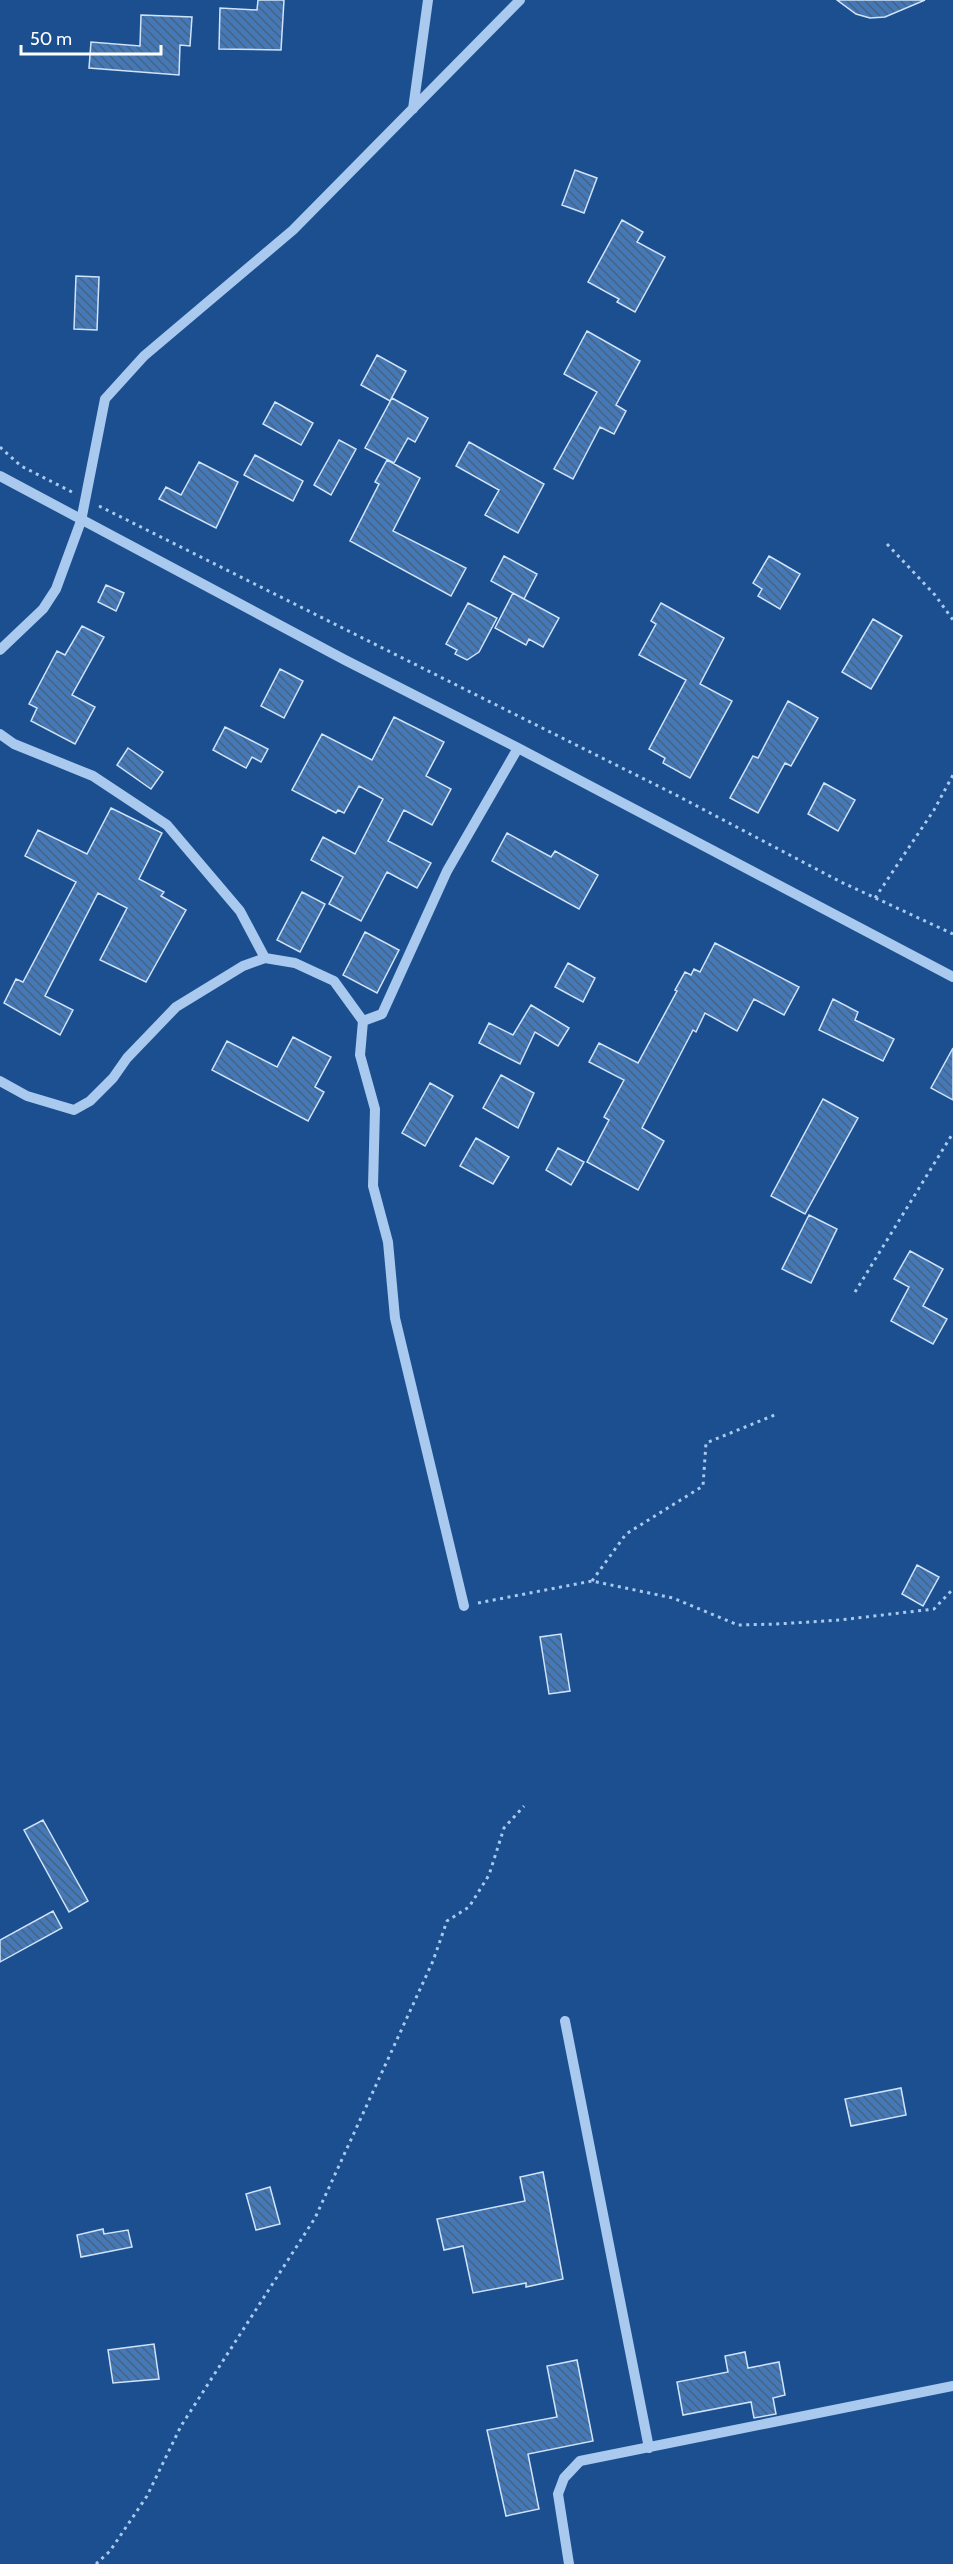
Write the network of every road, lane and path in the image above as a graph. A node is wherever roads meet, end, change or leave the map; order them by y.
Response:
1 (428, 0) edge
2 (520, 0) edge
3 (413, 109) junction
4 (0, 447) edge
5 (0, 476) edge
6 (10, 482) junction
7 (0, 490) edge
8 (85, 499) junction
9 (81, 520) junction
10 (886, 544) dead end
11 (953, 620) edge
12 (0, 650) edge
13 (0, 734) edge
14 (518, 748) junction
15 (953, 775) edge
16 (875, 898) junction
17 (953, 934) edge
18 (265, 958) junction
19 (953, 977) edge
20 (363, 1021) junction
21 (0, 1081) edge
22 (953, 1133) edge
23 (855, 1292) dead end
24 (777, 1414) dead end
25 (592, 1581) junction
26 (953, 1589) edge
27 (464, 1606) joint
28 (524, 1806) dead end
29 (565, 2021) dead end
30 (953, 2386) edge
31 (649, 2448) junction
32 (96, 2564) edge
33 (569, 2564) edge

1 - 3 street
2 - 3 street
3 - 8 street
4 - 8 path
5 - 6 street
6 - 7 street
6 - 9 street
8 - 9 street
8 - 16 path
9 - 12 street
9 - 14 street
10 - 11 path
13 - 18 street
14 - 19 street
14 - 20 street
15 - 16 path
16 - 17 path
18 - 20 street
18 - 21 street
20 - 27 street
22 - 23 path
24 - 25 path
25 - 26 path
25 - 27 path
28 - 32 path
29 - 31 street
30 - 31 street
31 - 33 street

